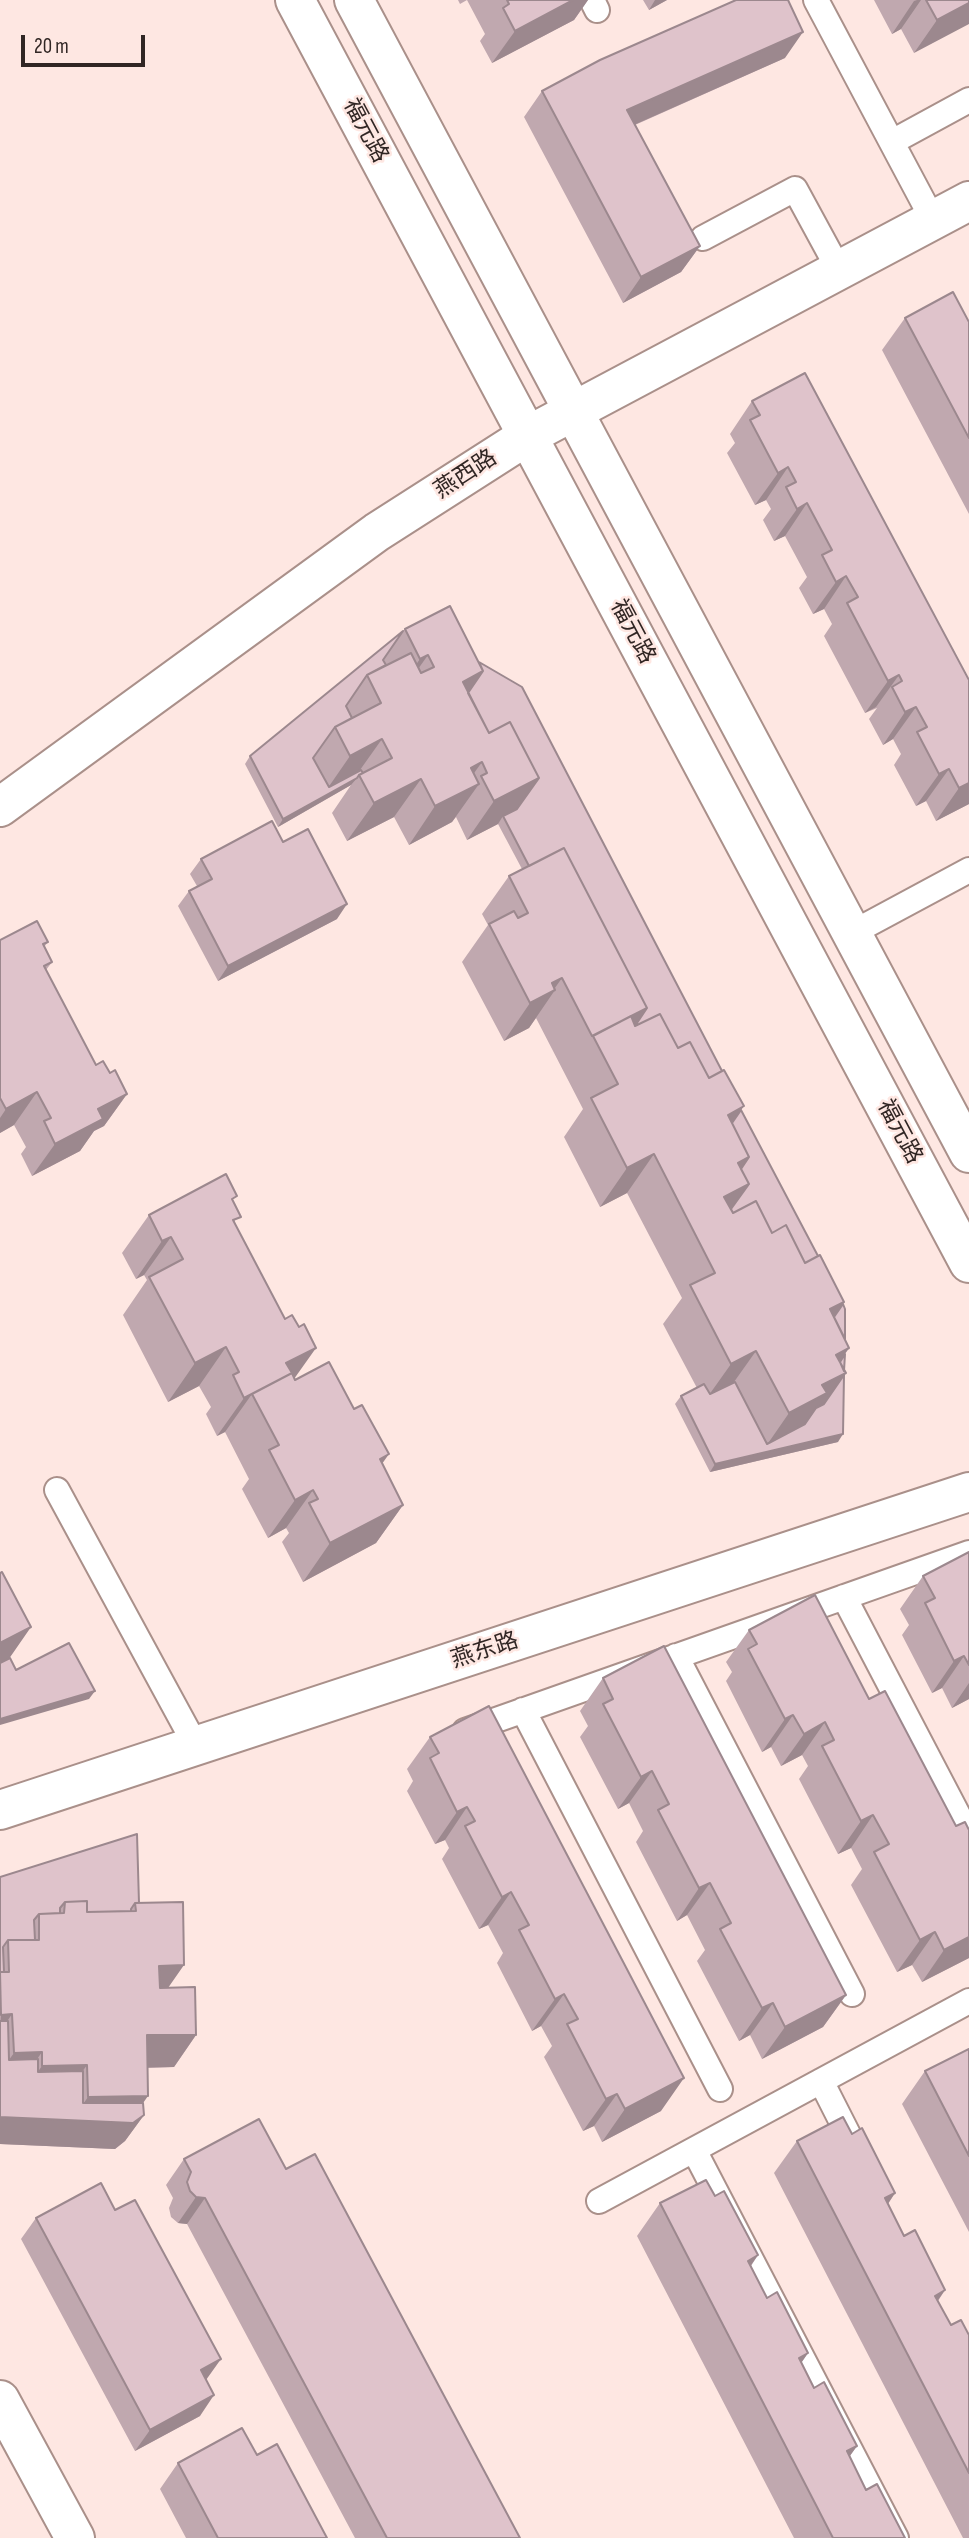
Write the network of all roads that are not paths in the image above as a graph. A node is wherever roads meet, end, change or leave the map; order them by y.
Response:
1 (295, 0) edge
2 (354, 0) edge
3 (816, 0) edge
4 (969, 100) edge
5 (892, 142) junction
6 (969, 201) edge
7 (933, 220) junction
8 (703, 238) dead end
9 (839, 270) junction
10 (574, 412) junction
11 (527, 436) junction
12 (0, 807) edge
13 (969, 870) edge
14 (852, 933) junction
15 (969, 1153) edge
16 (969, 1263) edge
17 (57, 1490) dead end
18 (969, 1492) edge
19 (969, 1553) edge
20 (844, 1597) junction
21 (676, 1656) junction
22 (523, 1710) junction
23 (464, 1731) edge
24 (196, 1746) junction
25 (0, 1810) edge
26 (969, 1836) edge
27 (852, 1994) dead end
28 (966, 2010) edge
29 (821, 2081) junction
30 (720, 2089) dead end
31 (694, 2150) junction
32 (866, 2168) edge
33 (599, 2201) dead end
34 (0, 2400) edge
35 (75, 2538) edge
36 (896, 2538) edge

1 - 11 main road, 福元路
2 - 10 main road
3 - 5 lane
4 - 5 lane
5 - 7 lane
6 - 7 main road, 燕西路
7 - 9 main road, 燕西路
8 - 9 lane
9 - 10 main road, 燕西路
10 - 11 main road, 燕西路
10 - 14 main road
11 - 12 main road, 燕西路
11 - 16 main road, 福元路
13 - 14 lane
14 - 15 main road
17 - 24 lane
18 - 24 main road, 燕东路
19 - 20 lane
20 - 21 lane
20 - 26 lane
21 - 22 lane
21 - 27 lane
22 - 23 lane
22 - 30 lane
24 - 25 main road, 燕东路
28 - 29 lane
29 - 31 lane
29 - 32 lane
31 - 33 lane
31 - 36 lane
34 - 35 main road

